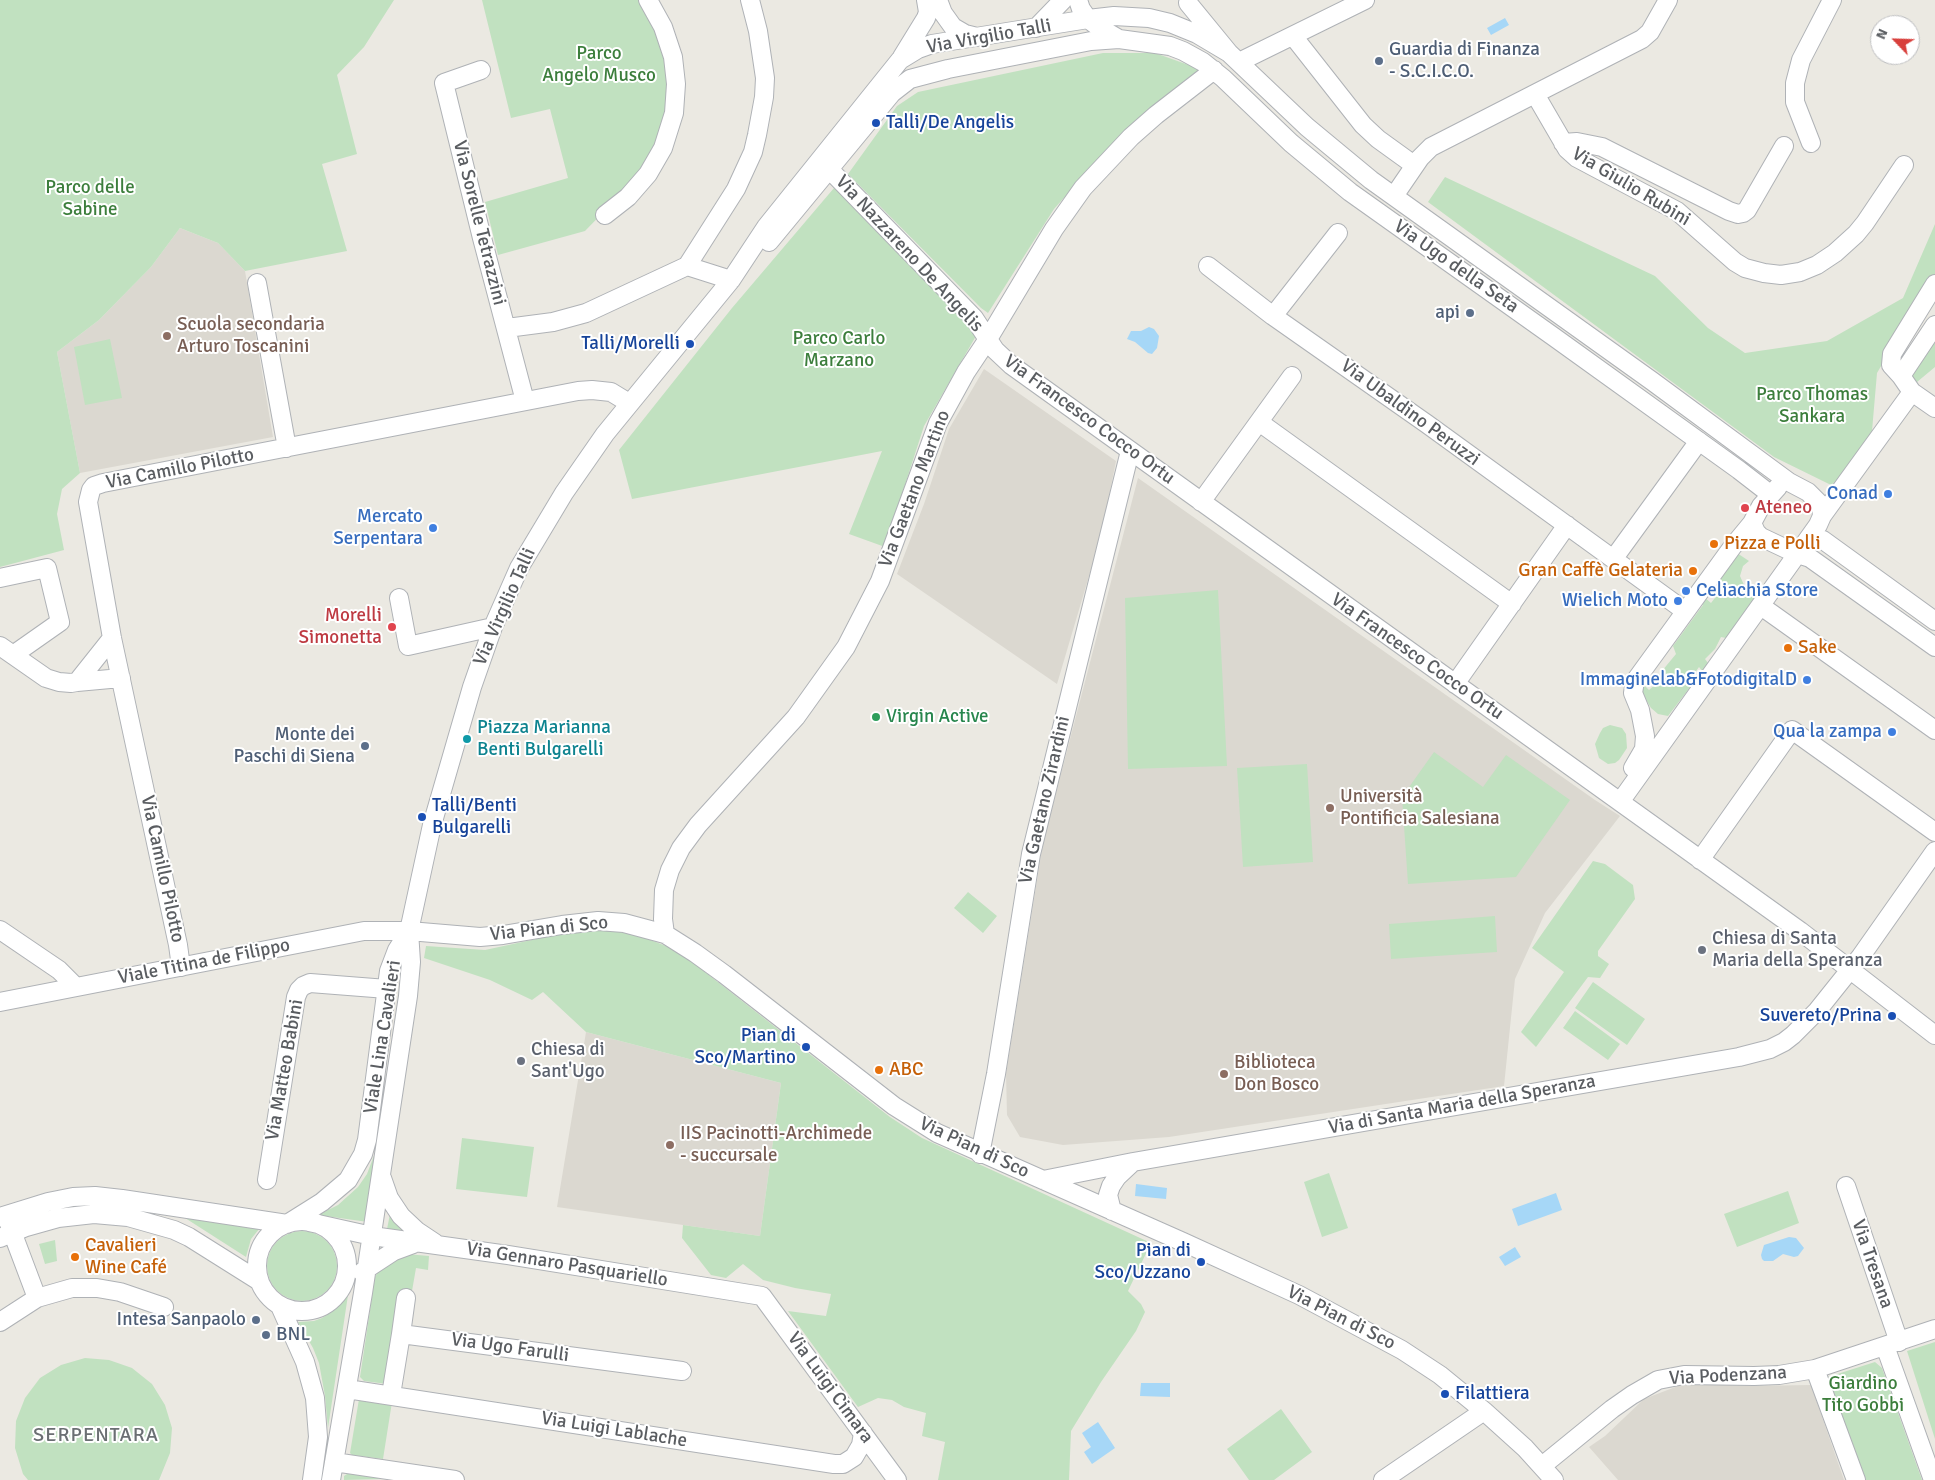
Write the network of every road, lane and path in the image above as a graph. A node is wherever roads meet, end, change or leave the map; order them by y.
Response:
1 (648, 0) edge
2 (750, 0) edge
3 (1063, 0) edge
4 (1078, 0) edge
5 (1366, 0) edge
6 (1668, 0) edge
7 (1832, 0) edge
8 (1188, 1) edge
9 (930, 4) edge
10 (1088, 19) junction
11 (1176, 25) junction
12 (1036, 28) junction
13 (1293, 36) junction
14 (982, 37) junction
15 (1119, 39) junction
16 (1146, 42) junction
17 (932, 44) junction
18 (1234, 58) junction
19 (900, 60) junction
20 (948, 69) junction
21 (481, 70) dead end
22 (1214, 70) junction
23 (1535, 94) junction
24 (1563, 143) junction
25 (1811, 143) dead end
26 (1784, 146) dead end
27 (1904, 165) dead end
28 (1414, 166) junction
29 (829, 169) junction
30 (1394, 196) junction
31 (605, 215) dead end
32 (1338, 233) dead end
33 (687, 266) junction
34 (1208, 266) dead end
35 (731, 280) junction
36 (257, 283) dead end
37 (1935, 284) edge
38 (1273, 316) junction
39 (1935, 325) edge
40 (507, 328) junction
41 (988, 339) junction
42 (1292, 376) dead end
43 (1900, 376) junction
44 (1912, 392) junction
45 (525, 401) junction
46 (629, 403) junction
47 (1935, 408) edge
48 (1259, 422) junction
49 (1699, 441) junction
50 (288, 448) junction
51 (1130, 451) junction
52 (1789, 482) junction
53 (1770, 494) junction
54 (1201, 502) junction
55 (1822, 516) junction
56 (1752, 523) junction
57 (1566, 525) junction
58 (1811, 535) junction
59 (1798, 554) junction
60 (1614, 558) junction
61 (0, 578) edge
62 (399, 598) dead end
63 (1512, 604) junction
64 (1761, 606) junction
65 (1685, 611) junction
66 (1935, 621) edge
67 (493, 627) junction
68 (112, 638) junction
69 (1935, 647) edge
70 (7, 651) edge
71 (121, 678) junction
72 (76, 682) junction
73 (1455, 684) junction
74 (1640, 710) junction
75 (1935, 730) edge
76 (1669, 734) junction
77 (1616, 799) junction
78 (1935, 832) edge
79 (1935, 851) edge
80 (1700, 860) junction
81 (0, 930) edge
82 (409, 931) junction
83 (664, 934) junction
84 (181, 967) junction
85 (1850, 970) junction
86 (76, 987) junction
87 (387, 989) junction
88 (0, 1002) edge
89 (1935, 1035) edge
90 (980, 1154) junction
91 (1133, 1162) junction
92 (381, 1174) junction
93 (267, 1180) dead end
94 (1043, 1180) junction
95 (1846, 1186) dead end
96 (1112, 1211) junction
97 (3, 1216) edge
98 (309, 1222) junction
99 (287, 1224) junction
100 (6, 1235) edge
101 (372, 1236) junction
102 (417, 1243) junction
103 (438, 1245) junction
104 (367, 1269) junction
105 (260, 1281) junction
106 (342, 1287) junction
107 (762, 1296) joint
108 (37, 1298) junction
109 (406, 1298) dead end
110 (280, 1306) junction
111 (164, 1307) dead end
112 (0, 1322) edge
113 (1935, 1329) edge
114 (401, 1334) junction
115 (1892, 1344) junction
116 (1815, 1369) junction
117 (682, 1371) dead end
118 (347, 1389) junction
119 (391, 1395) junction
120 (1484, 1411) junction
121 (863, 1434) junction
122 (334, 1462) junction
123 (1542, 1466) junction
124 (312, 1480) edge
125 (331, 1480) edge
126 (454, 1480) edge
127 (897, 1480) edge
128 (1382, 1480) edge
129 (1554, 1480) edge
130 (1856, 1480) edge
131 (1933, 1480) edge

1 - 31 street
2 - 33 street
3 - 12 street
4 - 10 street
5 - 13 street
6 - 23 street
7 - 25 street
8 - 11 street
8 - 18 street
9 - 14 street
9 - 17 street
9 - 19 street
10 - 11 street, Via Virgilio Talli
10 - 12 street, Via Virgilio Talli
10 - 15 street
11 - 16 street
11 - 18 street, Via Virgilio Talli
12 - 14 street, Via Virgilio Talli
13 - 18 street
13 - 28 street
14 - 17 street, Via Virgilio Talli
15 - 16 street, Via Ugo della Seta
15 - 20 street, Via Virgilio Talli
16 - 22 street, Via Ugo della Seta
17 - 19 street, Via Virgilio Talli
17 - 20 street
18 - 30 street, Via Ugo della Seta
19 - 35 street, Via Virgilio Talli
20 - 29 street, Via Virgilio Talli
21 - 40 street, Via Sorelle Tetrazzini
22 - 41 street, Via Gaetano Martino
22 - 49 street, Via Ugo della Seta
23 - 24 street, Via Giulio Rubini
23 - 28 street
24 - 26 street
24 - 27 street, Via Giulio Rubini
28 - 30 street
29 - 35 street, Via Virgilio Talli
29 - 41 street, Via Nazzareno De Angelis
30 - 52 street, Via Ugo della Seta
32 - 38 street
33 - 35 street
33 - 40 street
34 - 38 street, Via Ubaldino Peruzzi
35 - 46 street, Via Virgilio Talli
36 - 50 street
37 - 43 street
38 - 57 street, Via Ubaldino Peruzzi
39 - 43 street
40 - 45 street, Via Sorelle Tetrazzini
41 - 51 street, Via Francesco Cocco Ortu
41 - 83 street, Via Gaetano Martino
42 - 48 street
43 - 44 street
44 - 47 street
44 - 55 street
45 - 46 street, Via Camillo Pilotto
45 - 50 street, Via Camillo Pilotto
46 - 67 street, Via Virgilio Talli
48 - 54 street
48 - 63 street
49 - 53 street, Via Ugo della Seta
49 - 60 street
50 - 68 street, Via Camillo Pilotto
51 - 54 street, Via Francesco Cocco Ortu
51 - 90 street, Via Gaetano Zirardini
52 - 53 street
52 - 55 street
53 - 56 street
54 - 73 street, Via Francesco Cocco Ortu
55 - 58 street
56 - 59 street
56 - 65 street
57 - 60 street, Via Ubaldino Peruzzi
57 - 63 street
58 - 59 street
58 - 66 street
59 - 64 street
59 - 69 street
60 - 65 street, Via Ubaldino Peruzzi
61 - 70 street
62 - 67 street
63 - 73 street
64 - 75 street
64 - 76 street
65 - 74 street
67 - 82 street, Via Virgilio Talli
68 - 71 street, Via Camillo Pilotto
68 - 72 street
70 - 72 street
71 - 72 street
71 - 84 street, Via Camillo Pilotto
73 - 77 street, Via Francesco Cocco Ortu
74 - 76 street
74 - 77 street
76 - 77 street
77 - 80 street, Via Francesco Cocco Ortu
78 - 80 street
79 - 85 street, Via di Santa Maria della Speranza
80 - 85 street, Via Francesco Cocco Ortu
81 - 86 street
82 - 83 street, Via Pian di Sco
82 - 84 street, Viale Titina de Filippo
82 - 87 street, Viale Lina Cavalieri
82 - 92 street, Viale Lina Cavalieri
83 - 90 street, Via Pian di Sco
84 - 86 street, Viale Titina de Filippo
85 - 89 street, Via Francesco Cocco Ortu
85 - 91 street, Via di Santa Maria della Speranza
86 - 88 street, Viale Titina de Filippo
87 - 93 street, Via Matteo Babini
87 - 99 street, Viale Lina Cavalieri
90 - 94 street, Via Pian di Sco
91 - 94 street, Via di Santa Maria della Speranza
91 - 96 street
92 - 101 street, Viale Lina Cavalieri
92 - 103 street
94 - 96 street, Via Pian di Sco
95 - 115 street, Via Tresana
96 - 120 street, Via Pian di Sco
97 - 99 street
97 - 100 street
98 - 99 street
98 - 101 street, Via Gennaro Pasquariello
98 - 106 street
99 - 105 street
100 - 105 street
100 - 108 street
101 - 102 street, Via Gennaro Pasquariello
101 - 104 street, Viale Lina Cavalieri
102 - 103 street, Via Gennaro Pasquariello
102 - 104 street
103 - 107 street, Via Gennaro Pasquariello
104 - 106 street
104 - 118 street, Viale Lina Cavalieri
105 - 110 street
106 - 110 street
107 - 121 street, Via Luigi Cimara
108 - 111 street
108 - 112 street
109 - 114 street
110 - 124 street
113 - 115 street, Via Podenzana
114 - 117 street, Via Ugo Farulli
114 - 119 street
115 - 116 street, Via Podenzana
115 - 131 street, Via Tresana
116 - 123 street, Via Podenzana
116 - 130 street
118 - 119 street, Via Luigi Lablache
118 - 122 street, Viale Lina Cavalieri
119 - 121 street, Via Luigi Lablache
120 - 123 street, Via Pian di Sco
120 - 128 street
121 - 127 street, Via Luigi Cimara
122 - 125 street, Viale Lina Cavalieri
122 - 126 street
123 - 129 street, Via Pian di Sco

